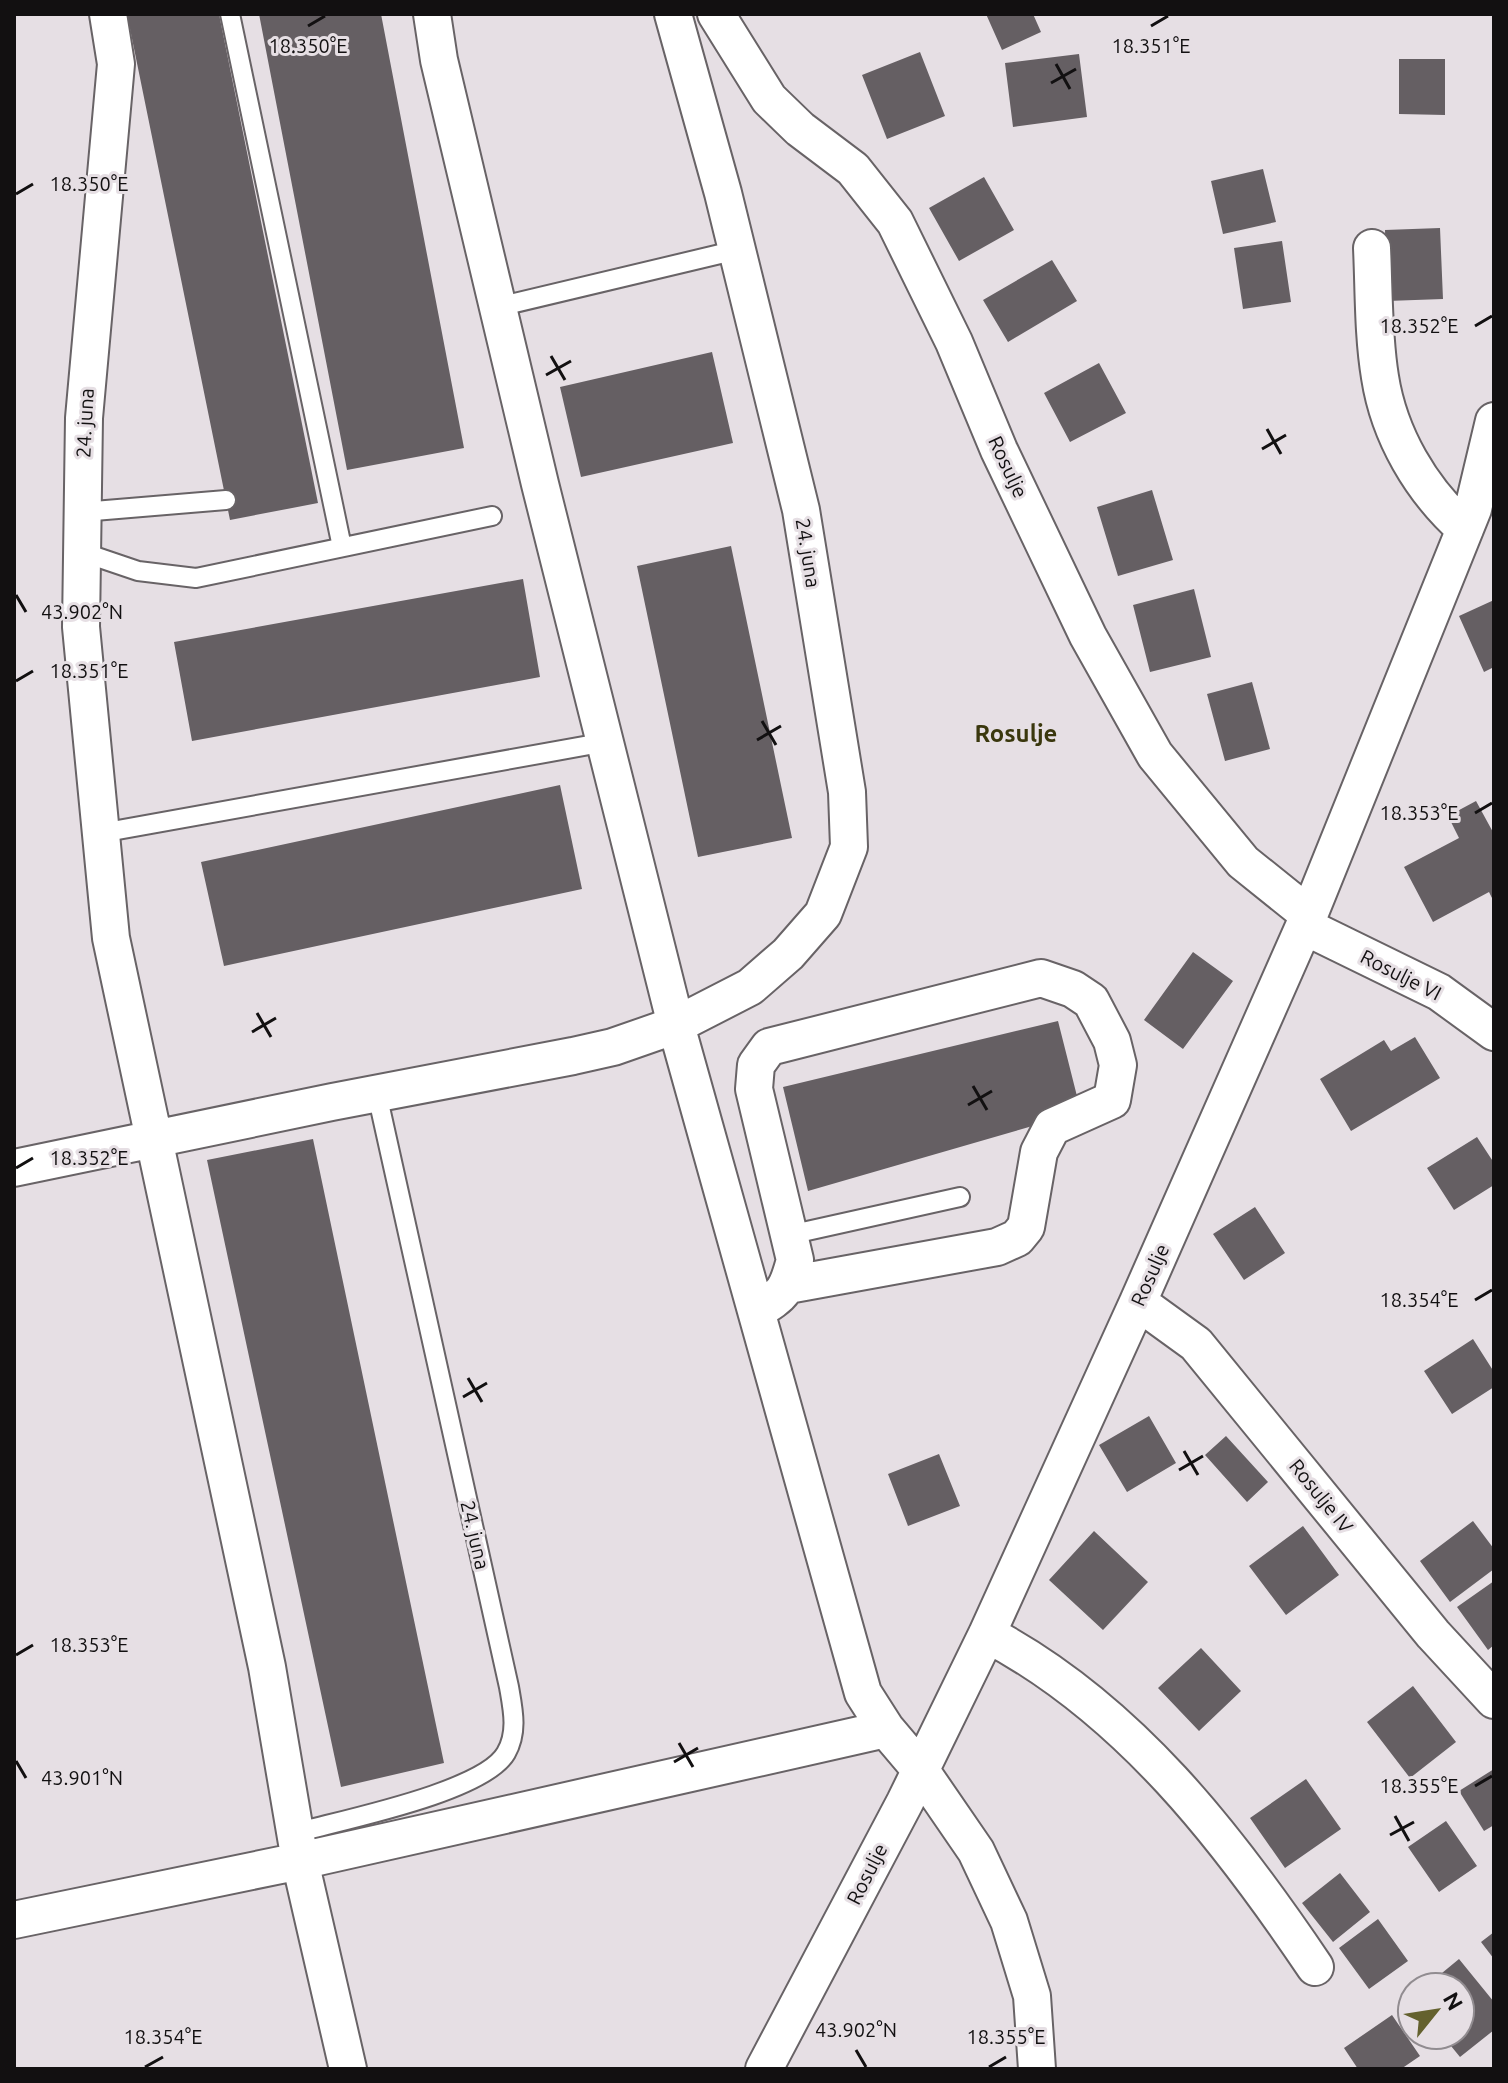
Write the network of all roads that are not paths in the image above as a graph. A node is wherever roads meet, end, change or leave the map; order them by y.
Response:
1 (108, 14) edge
2 (230, 14) edge
3 (432, 14) edge
4 (673, 14) edge
5 (716, 14) edge
6 (1372, 248) dead end
7 (737, 250) junction
8 (498, 307) junction
9 (1494, 421) edge
10 (312, 468) dead end
11 (1490, 470) edge
12 (328, 480) junction
13 (226, 500) dead end
14 (82, 512) junction
15 (492, 516) dead end
16 (1465, 529) junction
17 (342, 547) junction
18 (82, 552) junction
19 (606, 742) junction
20 (101, 833) junction
21 (1306, 921) junction
22 (676, 1025) junction
23 (1494, 1032) edge
24 (377, 1094) junction
25 (154, 1141) junction
26 (14, 1168) edge
27 (960, 1197) dead end
28 (789, 1235) junction
29 (788, 1285) junction
30 (1138, 1302) junction
31 (756, 1311) junction
32 (987, 1634) junction
33 (1494, 1700) edge
34 (886, 1729) junction
35 (919, 1768) junction
36 (298, 1847) junction
37 (14, 1920) edge
38 (1315, 1967) dead end
39 (348, 2069) edge
40 (764, 2069) edge
41 (1037, 2069) edge

1 - 14 street, 24. juna
2 - 12 lane
3 - 8 street
4 - 7 street, 24. juna
5 - 21 street, Rosulje
6 - 16 street
7 - 8 lane
7 - 22 street, 24. juna
8 - 19 street
9 - 11 street, Rosulje
10 - 12 lane
11 - 16 street, Rosulje
12 - 17 lane
13 - 14 lane
14 - 18 street, 24. juna
15 - 17 lane
16 - 21 street, Rosulje
17 - 18 lane
18 - 20 street, 24. juna
19 - 20 lane
19 - 22 street
20 - 25 street, 24. juna
21 - 23 street, Rosulje VI
21 - 30 street, Rosulje
22 - 24 street, 24. juna
22 - 31 street
24 - 25 street, 24. juna
24 - 36 lane, 24. juna
25 - 26 street, 24. juna
25 - 36 street, 24. juna
27 - 28 lane
28 - 29 street
28 - 29 street
29 - 31 street
30 - 32 street, Rosulje
30 - 33 street, Rosulje IV
31 - 34 street
32 - 35 street, Rosulje
32 - 38 street
34 - 35 street
34 - 36 street
35 - 40 street, Rosulje
35 - 41 street
36 - 37 street, 24. juna
36 - 39 street, 24. juna

